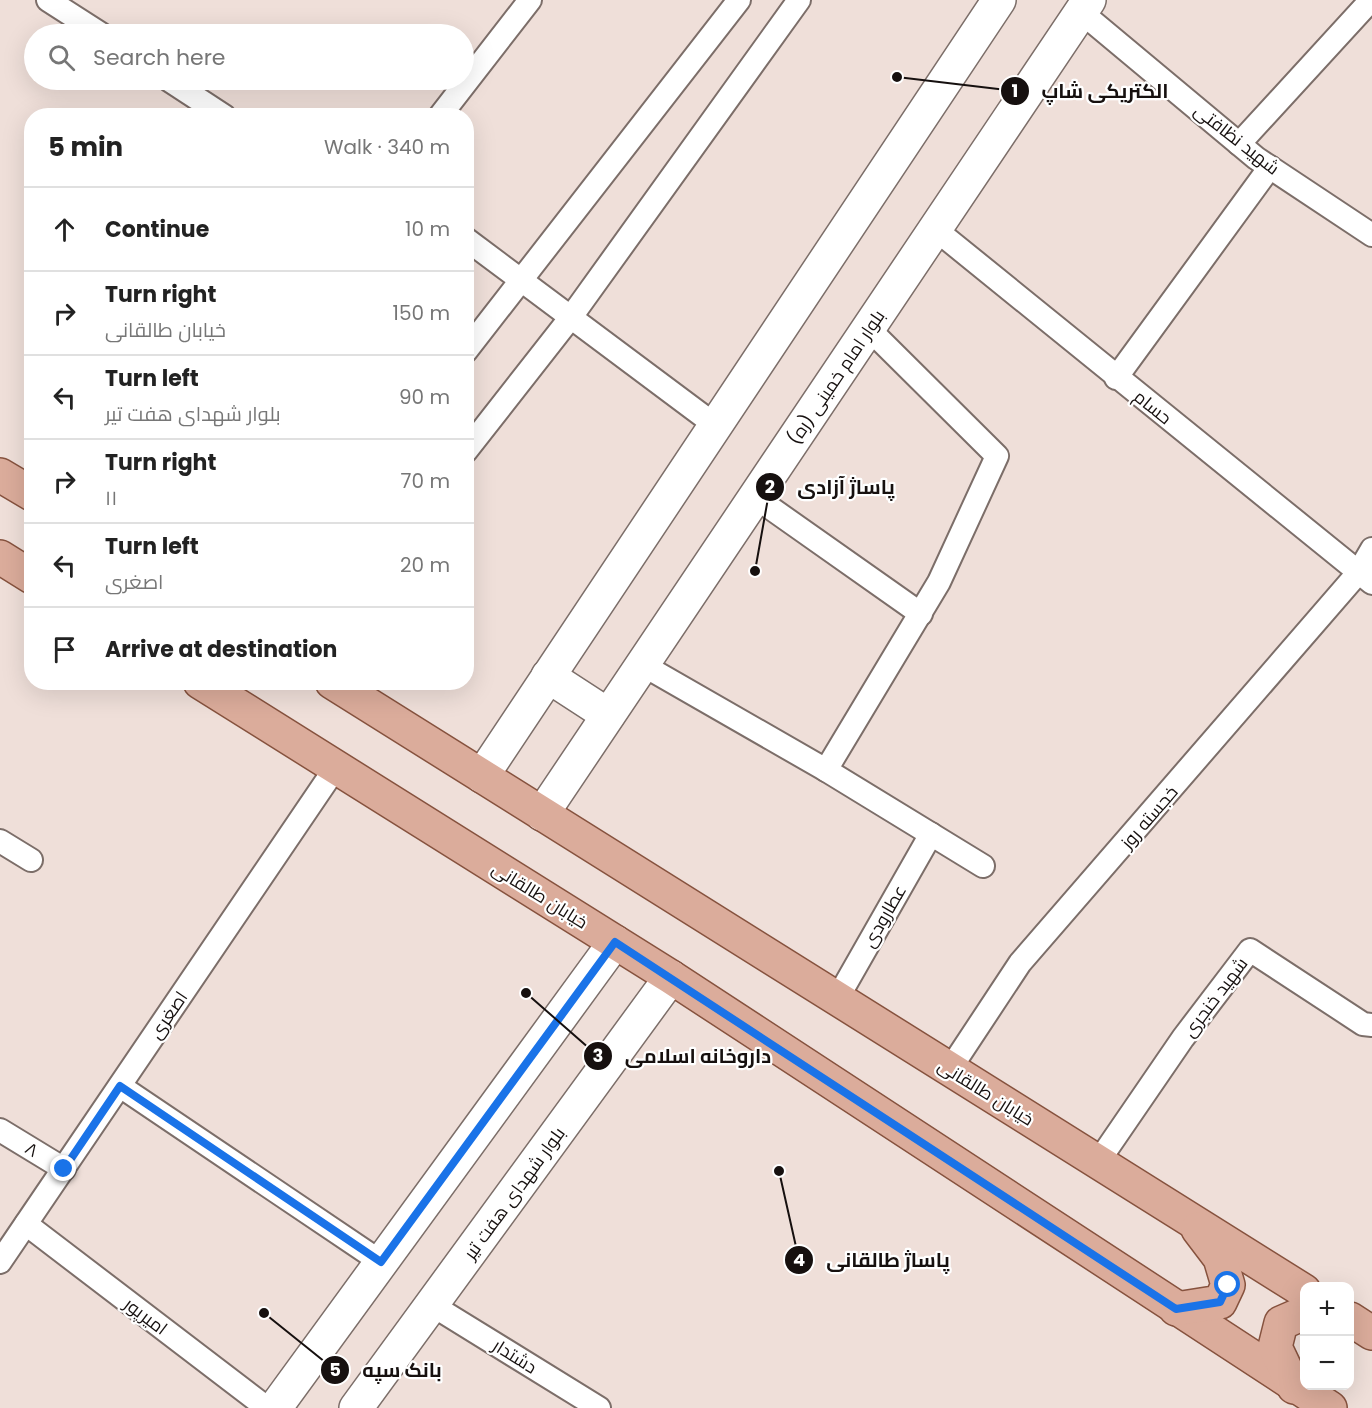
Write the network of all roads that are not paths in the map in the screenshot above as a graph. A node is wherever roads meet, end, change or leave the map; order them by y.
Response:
1 (48, 0) edge
2 (740, 0) edge
3 (799, 0) edge
4 (999, 0) edge
5 (1371, 0) edge
6 (520, 3) edge
7 (1085, 6) edge
8 (85, 24) edge
9 (474, 68) edge
10 (184, 90) edge
11 (458, 90) edge
12 (212, 108) edge
13 (446, 108) edge
14 (1239, 144) junction
15 (1270, 166) junction
16 (935, 229) junction
17 (1372, 236) edge
18 (474, 245) edge
19 (521, 280) junction
20 (570, 317) junction
21 (868, 328) junction
22 (474, 341) edge
23 (1116, 378) junction
24 (715, 425) junction
25 (474, 441) edge
26 (0, 475) edge
27 (24, 489) edge
28 (755, 497) junction
29 (1372, 549) edge
30 (0, 557) edge
31 (24, 572) edge
32 (1365, 578) edge
33 (921, 614) junction
34 (643, 665) junction
35 (548, 676) junction
36 (213, 690) edge
37 (345, 690) edge
38 (608, 716) junction
39 (336, 767) junction
40 (826, 770) junction
41 (482, 776) junction
42 (542, 814) junction
43 (931, 834) junction
44 (0, 841) edge
45 (31, 860) dead end
46 (983, 866) dead end
47 (615, 942) junction
48 (671, 978) junction
49 (837, 999) junction
50 (1372, 1024) edge
51 (950, 1069) junction
52 (120, 1086) junction
53 (0, 1130) edge
54 (1098, 1162) junction
55 (64, 1169) junction
56 (1192, 1221) junction
57 (26, 1224) junction
58 (381, 1262) junction
59 (0, 1263) edge
60 (1300, 1288) edge
61 (432, 1305) junction
62 (1176, 1309) junction
63 (1300, 1315) edge
64 (1309, 1400) edge
65 (267, 1408) edge
66 (275, 1408) edge
67 (356, 1408) edge
68 (599, 1408) edge

1 - 8 street
2 - 19 street
3 - 20 street
4 - 24 main road
5 - 14 street
6 - 9 street
7 - 14 street, شهید نظافتی
7 - 16 main road, بلوار امام خمینی (ره)
10 - 12 street
11 - 13 street
14 - 15 street, شهید نظافتی
15 - 17 street, شهید نظافتی
15 - 23 street
16 - 21 main road, بلوار امام خمینی (ره)
16 - 23 street, حسام
18 - 19 street
19 - 20 street
19 - 22 street
20 - 24 street
20 - 25 street
21 - 28 main road, بلوار امام خمینی (ره)
21 - 33 street
23 - 32 street, حسام
24 - 35 main road
26 - 27 main road
28 - 33 street
28 - 34 main road, بلوار امام خمینی (ره)
29 - 32 street, خجسته روز
30 - 31 main road
32 - 51 street, خجسته روز
33 - 40 street
34 - 38 main road, بلوار امام خمینی (ره)
34 - 40 street
35 - 38 main road
35 - 41 main road
36 - 39 main road, خیابان طالقانی
37 - 41 main road, خیابان طالقانی
38 - 42 main road, بلوار امام خمینی (ره)
39 - 47 main road, خیابان طالقانی
39 - 52 street, اصغری
40 - 43 street
41 - 42 main road, خیابان طالقانی
42 - 49 main road, خیابان طالقانی
43 - 46 street
43 - 49 street, عطارودی
44 - 45 street
47 - 48 main road, خیابان طالقانی
47 - 58 main road
48 - 61 main road, بلوار شهدای هفت تیر
48 - 62 main road, خیابان طالقانی
49 - 51 main road, خیابان طالقانی
50 - 54 street, شهید خنجری
51 - 54 main road, خیابان طالقانی
52 - 55 street, اصغری
52 - 58 street
53 - 55 street, ۸
54 - 56 main road, خیابان طالقانی
55 - 57 street, اصغری
56 - 60 main road, خیابان طالقانی
56 - 62 main road
57 - 59 street, اصغری
57 - 65 street, امیرپور
58 - 66 main road
61 - 67 main road, بلوار شهدای هفت تیر
61 - 68 street, دشتدار
62 - 64 main road, خیابان طالقانی
63 - 64 main road

